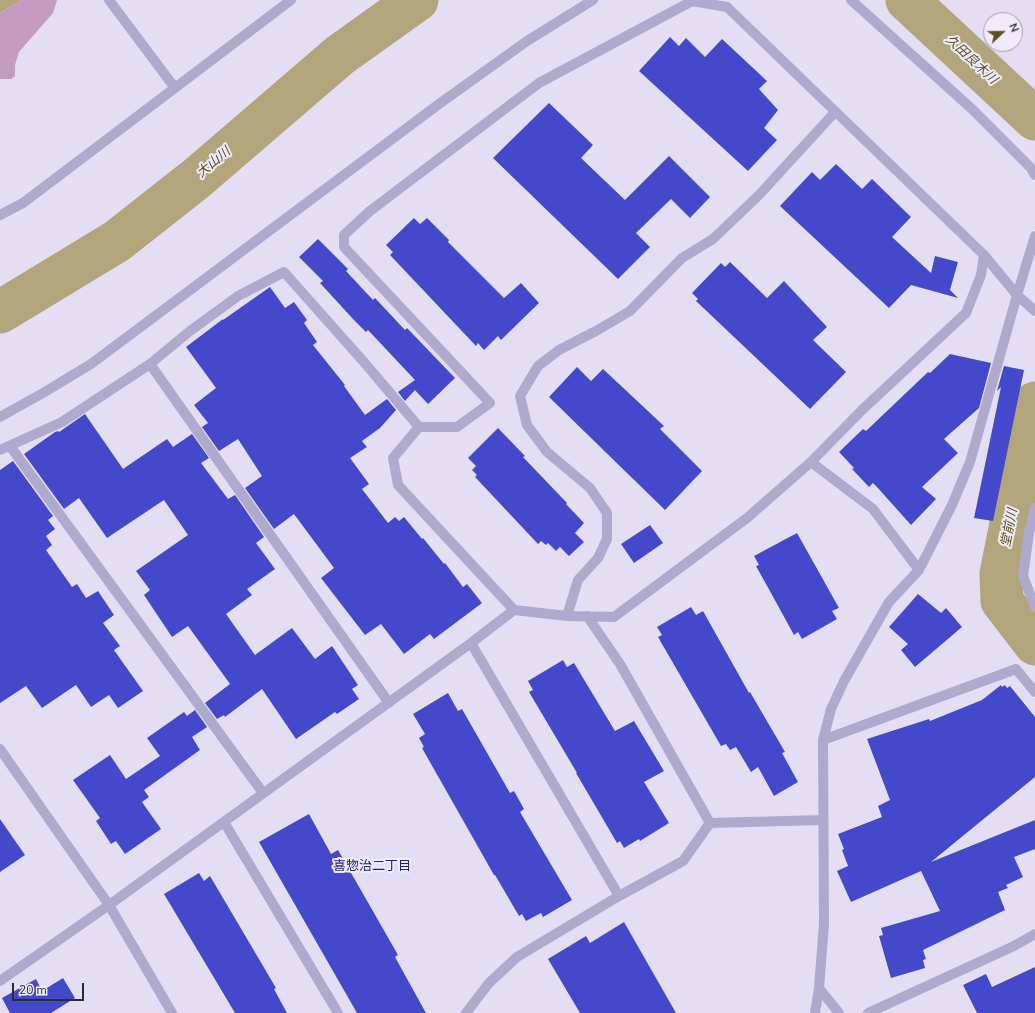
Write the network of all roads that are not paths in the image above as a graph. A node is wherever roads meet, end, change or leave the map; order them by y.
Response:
1 (109, 0) edge
2 (291, 0) edge
3 (593, 0) edge
4 (851, 0) edge
5 (175, 88) junction
6 (835, 112) junction
7 (1035, 175) edge
8 (0, 215) edge
9 (1035, 236) edge
10 (984, 255) junction
11 (1017, 295) junction
12 (1035, 311) edge
13 (150, 364) junction
14 (0, 416) edge
15 (419, 427) junction
16 (10, 446) junction
17 (0, 450) edge
18 (811, 462) junction
19 (1035, 508) edge
20 (919, 570) junction
21 (1035, 607) edge
22 (514, 610) junction
23 (567, 616) junction
24 (587, 616) junction
25 (471, 643) junction
26 (1035, 692) edge
27 (389, 703) junction
28 (823, 740) junction
29 (0, 749) edge
30 (263, 793) junction
31 (823, 820) junction
32 (224, 822) junction
33 (710, 823) junction
34 (619, 896) junction
35 (109, 905) junction
36 (1035, 934) edge
37 (0, 981) edge
38 (819, 988) junction
39 (172, 1013) edge
40 (338, 1013) edge
41 (466, 1013) edge
42 (815, 1013) edge
43 (839, 1013) edge
44 (868, 1013) edge

1 - 5 street
2 - 5 street
3 - 14 street
4 - 7 street
5 - 8 street
6 - 10 street
6 - 15 street
6 - 23 street
9 - 11 street
10 - 11 street
10 - 18 street
11 - 12 street
11 - 20 street
13 - 15 street
13 - 16 street
13 - 27 street
15 - 22 street
16 - 17 street
16 - 30 street
18 - 20 street
18 - 24 street
19 - 21 street
20 - 28 street
22 - 23 street
22 - 25 street
23 - 24 street
24 - 33 street
25 - 27 street
25 - 34 street
26 - 28 street
27 - 30 street
28 - 31 street
29 - 35 street
30 - 32 street
31 - 33 street
31 - 38 street
32 - 35 street
32 - 40 street
33 - 34 street
34 - 41 street
35 - 37 street
35 - 39 street
36 - 44 street
38 - 42 street
38 - 43 street

